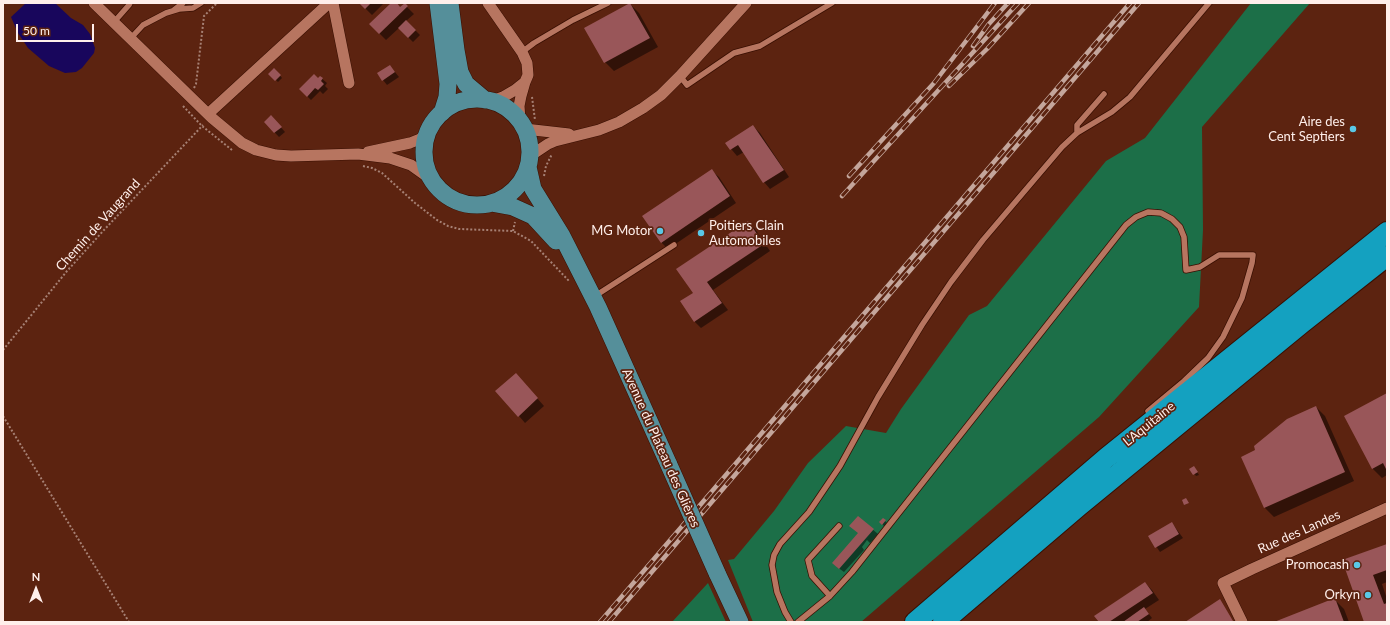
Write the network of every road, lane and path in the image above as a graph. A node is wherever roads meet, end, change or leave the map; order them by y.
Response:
1 (94, 3) edge
2 (183, 3) edge
3 (201, 3) edge
4 (217, 3) edge
5 (329, 3) edge
6 (333, 3) edge
7 (438, 3) edge
8 (450, 3) edge
9 (488, 3) edge
10 (608, 3) edge
11 (746, 3) edge
12 (832, 3) edge
13 (1209, 3) edge
14 (131, 4) edge
15 (171, 12) junction
16 (114, 22) junction
17 (131, 38) junction
18 (522, 52) junction
19 (680, 76) junction
20 (527, 78) junction
21 (349, 83) dead end
22 (193, 89) dead end
23 (1104, 94) dead end
24 (488, 101) junction
25 (182, 105) dead end
26 (442, 113) junction
27 (210, 116) junction
28 (527, 124) junction
29 (202, 126) junction
30 (1077, 133) junction
31 (428, 134) junction
32 (579, 134) junction
33 (548, 144) junction
34 (233, 151) dead end
35 (358, 154) junction
36 (529, 162) junction
37 (360, 165) dead end
38 (544, 178) dead end
39 (432, 180) junction
40 (491, 204) junction
41 (1387, 232) edge
42 (674, 245) dead end
43 (1387, 256) edge
44 (576, 279) junction
45 (593, 298) junction
46 (3, 350) edge
47 (1144, 415) dead end
48 (3, 416) edge
49 (1387, 508) edge
50 (839, 526) dead end
51 (992, 547) dead end
52 (830, 596) junction
53 (943, 598) junction
54 (129, 622) edge
55 (740, 622) edge
56 (791, 622) edge
57 (798, 622) edge
58 (915, 622) edge
59 (943, 622) edge
60 (1242, 622) edge

1 - 16 street
2 - 15 lane
3 - 15 lane
4 - 22 path
5 - 27 street
6 - 21 street
7 - 26 main road
8 - 24 main road
9 - 18 street
10 - 18 lane
11 - 19 street
12 - 19 lane
13 - 30 lane
14 - 16 lane
15 - 17 lane
16 - 17 street
17 - 27 street
18 - 20 street
19 - 32 street
20 - 24 street
20 - 28 path
20 - 28 street
23 - 30 lane
24 - 26 main road
24 - 28 main road
25 - 29 path
26 - 31 main road
27 - 29 path, Chemin de Vaugrand
27 - 35 street
28 - 32 street
28 - 36 main road
29 - 34 path
29 - 46 path, Chemin de Vaugrand
30 - 56 lane
31 - 35 street
31 - 39 main road
32 - 33 street
33 - 36 street
33 - 38 path
35 - 39 street
36 - 40 main road
36 - 44 main road, Avenue du Plateau des Glières
37 - 44 path
39 - 40 main road
40 - 44 main road, Avenue du Plateau des Glières
41 - 53 highway, L'Aquitaine
42 - 45 lane
43 - 59 highway, L'Aquitaine
44 - 45 main road, Avenue du Plateau des Glières
45 - 55 main road, Avenue du Plateau des Glières, bridge
47 - 52 lane
48 - 54 path
49 - 60 street, Rue des Landes
50 - 52 lane
51 - 53 lane
52 - 57 lane
53 - 58 highway, L'Aquitaine

